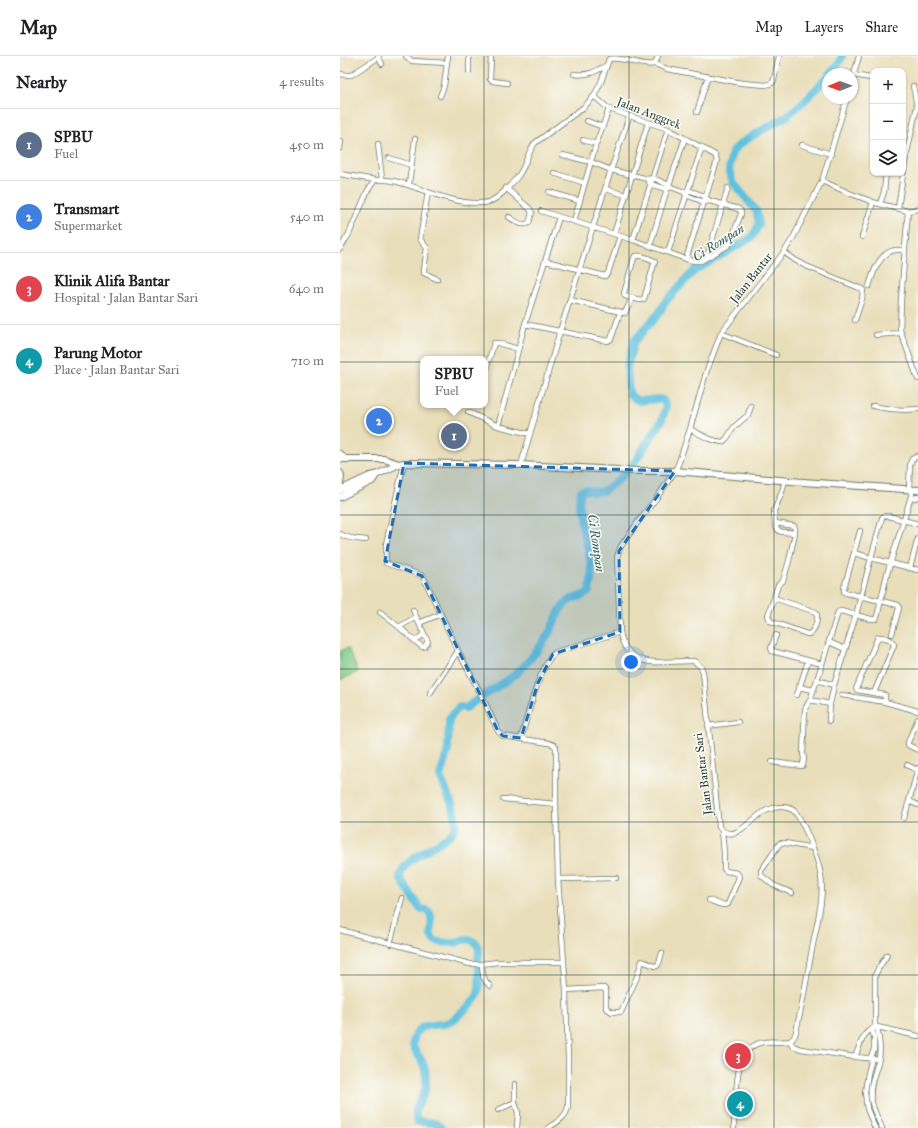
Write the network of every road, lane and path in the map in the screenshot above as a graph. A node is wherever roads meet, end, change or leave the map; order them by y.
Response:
1 (378, 56) edge
2 (406, 56) edge
3 (448, 56) edge
4 (469, 56) edge
5 (491, 56) edge
6 (658, 56) edge
7 (779, 56) edge
8 (859, 56) edge
9 (447, 62) junction
10 (382, 64) dead end
11 (655, 64) junction
12 (607, 66) junction
13 (856, 68) edge
14 (469, 71) dead end
15 (340, 74) edge
16 (574, 74) dead end
17 (708, 76) junction
18 (858, 76) edge
19 (870, 78) dead end
20 (508, 84) dead end
21 (913, 86) dead end
22 (440, 96) dead end
23 (594, 96) junction
24 (845, 104) edge
25 (609, 109) junction
26 (697, 112) dead end
27 (629, 117) junction
28 (587, 121) dead end
29 (648, 122) junction
30 (603, 127) junction
31 (668, 129) junction
32 (685, 138) junction
33 (414, 139) dead end
34 (583, 140) dead end
35 (341, 141) dead end
36 (378, 144) dead end
37 (596, 144) junction
38 (802, 145) dead end
39 (702, 147) junction
40 (340, 148) edge
41 (830, 154) junction
42 (563, 155) dead end
43 (390, 158) dead end
44 (591, 162) junction
45 (411, 165) junction
46 (612, 170) junction
47 (554, 173) dead end
48 (340, 174) edge
49 (631, 175) junction
50 (886, 176) edge
51 (653, 178) junction
52 (382, 179) junction
53 (648, 179) junction
54 (375, 180) junction
55 (822, 181) junction
56 (586, 183) junction
57 (409, 184) junction
58 (650, 184) junction
59 (669, 187) junction
60 (506, 188) junction
61 (728, 188) dead end
62 (606, 189) junction
63 (428, 192) junction
64 (548, 192) dead end
65 (686, 192) junction
66 (625, 195) junction
67 (705, 199) junction
68 (580, 201) junction
69 (873, 202) junction
70 (723, 204) junction
71 (880, 204) junction
72 (898, 208) junction
73 (918, 208) edge
74 (908, 211) junction
75 (541, 212) dead end
76 (509, 217) dead end
77 (559, 217) junction
78 (574, 221) junction
79 (593, 227) junction
80 (614, 234) junction
81 (620, 236) junction
82 (862, 237) dead end
83 (633, 240) junction
84 (650, 246) junction
85 (340, 249) edge
86 (905, 250) junction
87 (668, 252) junction
88 (784, 252) junction
89 (707, 257) junction
90 (686, 259) junction
91 (546, 261) junction
92 (579, 270) junction
93 (437, 279) dead end
94 (868, 286) dead end
95 (632, 298) junction
96 (570, 300) junction
97 (620, 313) junction
98 (855, 320) dead end
99 (525, 324) junction
100 (560, 331) junction
101 (721, 333) junction
102 (900, 333) junction
103 (876, 335) dead end
104 (518, 349) junction
105 (776, 355) dead end
106 (488, 362) edge
107 (918, 379) edge
108 (751, 406) dead end
109 (873, 406) dead end
110 (918, 409) edge
111 (468, 412) dead end
112 (498, 426) junction
113 (690, 429) junction
114 (530, 434) junction
115 (340, 453) edge
116 (918, 456) edge
117 (343, 459) edge
118 (402, 463) junction
119 (521, 466) junction
120 (675, 471) junction
121 (340, 473) edge
122 (376, 475) junction
123 (785, 480) junction
124 (340, 484) edge
125 (340, 490) edge
126 (913, 490) edge
127 (340, 497) edge
128 (918, 497) edge
129 (910, 499) junction
130 (903, 520) junction
131 (775, 523) junction
132 (918, 524) edge
133 (860, 531) dead end
134 (795, 533) junction
135 (340, 534) edge
136 (918, 538) edge
137 (366, 540) dead end
138 (854, 553) junction
139 (871, 558) junction
140 (891, 563) junction
141 (910, 568) junction
142 (918, 570) edge
143 (861, 597) junction
144 (774, 598) junction
145 (880, 601) junction
146 (413, 610) dead end
147 (380, 612) dead end
148 (441, 614) junction
149 (856, 615) junction
150 (416, 617) junction
151 (419, 623) junction
152 (399, 627) junction
153 (620, 632) junction
154 (424, 634) junction
155 (892, 634) dead end
156 (776, 635) dead end
157 (415, 641) junction
158 (829, 642) junction
159 (845, 649) junction
160 (458, 651) junction
161 (808, 660) junction
162 (822, 664) junction
163 (817, 680) junction
164 (834, 685) junction
165 (799, 687) junction
166 (813, 690) junction
167 (430, 693) dead end
168 (874, 693) junction
169 (797, 695) dead end
170 (842, 695) dead end
171 (810, 700) junction
172 (885, 702) junction
173 (830, 704) junction
174 (918, 711) edge
175 (918, 719) edge
176 (829, 721) dead end
177 (738, 722) dead end
178 (708, 726) junction
179 (521, 738) junction
180 (918, 750) edge
181 (772, 762) dead end
182 (907, 765) dead end
183 (918, 769) edge
184 (503, 798) dead end
185 (909, 801) junction
186 (556, 804) junction
187 (918, 805) edge
188 (904, 818) dead end
189 (722, 831) junction
190 (813, 848) junction
191 (616, 878) dead end
192 (558, 880) junction
193 (792, 893) dead end
194 (402, 898) dead end
195 (709, 900) dead end
196 (340, 930) edge
197 (390, 944) junction
198 (662, 953) dead end
199 (887, 955) dead end
200 (563, 962) junction
201 (480, 964) junction
202 (490, 986) dead end
203 (566, 990) junction
204 (875, 1027) junction
205 (918, 1036) edge
206 (790, 1041) junction
207 (854, 1057) junction
208 (875, 1059) junction
209 (516, 1084) dead end
210 (515, 1102) junction
211 (498, 1110) dead end
212 (517, 1128) edge
213 (548, 1128) edge
214 (734, 1128) edge
215 (875, 1128) edge
216 (882, 1128) edge

1 - 10 street
1 - 15 street
2 - 9 street
3 - 9 street
4 - 14 street
5 - 20 street
6 - 11 street
7 - 17 street
8 - 13 street
9 - 22 street
11 - 12 street
11 - 17 street
12 - 16 street
12 - 23 street
17 - 26 street
18 - 19 street
21 - 72 street
23 - 25 street, Jalan Anggrek
23 - 60 street
24 - 41 street, Jalan Bantar
25 - 27 street, Jalan Anggrek
25 - 30 street
27 - 29 street, Jalan Anggrek
27 - 46 street
28 - 30 street
29 - 31 street, Jalan Anggrek
29 - 49 street
30 - 37 street
31 - 32 street, Jalan Anggrek
31 - 51 street
32 - 39 street, Jalan Anggrek
32 - 59 street
33 - 45 street
34 - 37 street
35 - 40 street
36 - 52 street
37 - 44 street
38 - 41 street
39 - 65 street
39 - 67 street, Jalan Anggrek
41 - 55 street, Jalan Bantar
42 - 44 street
43 - 45 street
44 - 46 street
44 - 56 street
45 - 57 street
46 - 49 street
46 - 62 street
47 - 56 street
48 - 54 street
49 - 53 street
49 - 66 street
50 - 71 street
51 - 53 street
51 - 58 street
51 - 59 street
52 - 54 street
52 - 57 street
53 - 58 street
54 - 85 street
55 - 69 street
55 - 88 street, Jalan Bantar
56 - 68 street
57 - 63 street
58 - 59 street
58 - 83 street
59 - 65 street
59 - 84 street
60 - 63 street
60 - 76 street
61 - 70 street
62 - 66 street
62 - 79 street
63 - 93 street
64 - 68 street
65 - 67 street
65 - 87 street
66 - 80 street
67 - 70 street
67 - 90 street
68 - 78 street
69 - 71 street
69 - 82 street
70 - 89 street
70 - 89 street
71 - 72 street
72 - 74 street
73 - 74 street
74 - 86 street
75 - 77 street
77 - 78 street
77 - 91 street
78 - 79 street
79 - 80 street
79 - 92 street
80 - 81 street
81 - 83 street
81 - 92 street
83 - 84 street
84 - 87 street
86 - 94 street
86 - 102 street
87 - 90 street
88 - 98 street
88 - 101 street, Jalan Bantar
89 - 90 street
91 - 92 street
91 - 99 street
92 - 96 street
95 - 95 street
95 - 97 street
96 - 97 street
96 - 100 street
97 - 100 street
99 - 100 street
99 - 104 street
100 - 114 street
101 - 105 street
101 - 113 street, Jalan Bantar
102 - 103 street
102 - 107 street
104 - 106 street
104 - 112 street
108 - 113 street
109 - 110 street
111 - 112 street
112 - 114 street
113 - 120 street, Jalan Bantar
114 - 119 street
115 - 117 street
116 - 126 street
117 - 118 main road
118 - 119 main road
118 - 122 main road
118 - 148 street
119 - 120 main road
120 - 123 main road
120 - 153 street, Jalan Bantar Sari
121 - 124 main road
122 - 125 main road
122 - 127 main road
123 - 126 main road
123 - 131 street
126 - 129 street
128 - 129 street
129 - 130 street
130 - 132 street
130 - 139 street
130 - 140 street
131 - 134 street
131 - 134 street
133 - 138 street
134 - 144 street
135 - 137 street
136 - 141 street
138 - 139 street
138 - 143 street
139 - 140 street
139 - 143 street
140 - 141 street
140 - 145 street
141 - 142 street
143 - 145 street
143 - 149 street
144 - 144 street
145 - 149 street
145 - 155 street
146 - 150 street
147 - 152 street
148 - 151 street
148 - 160 street
149 - 158 street
149 - 159 street
150 - 151 street
150 - 152 street
151 - 154 street
152 - 157 street
153 - 178 street, Jalan Bantar Sari
153 - 179 street
154 - 157 street
154 - 157 street
156 - 161 street
158 - 159 street
158 - 162 street
159 - 164 street
160 - 167 street
160 - 179 street
161 - 162 street
161 - 165 street
162 - 163 street
163 - 164 street
163 - 166 street
164 - 173 street
165 - 166 street
165 - 169 street
166 - 171 street
168 - 168 street
168 - 172 street
170 - 172 street
171 - 173 street
171 - 181 street
172 - 174 street
173 - 176 street
175 - 180 street
177 - 178 street
178 - 189 street, Jalan Bantar Sari
179 - 186 street
182 - 183 street
183 - 185 street
184 - 186 street
185 - 187 street
185 - 188 street
186 - 192 street
189 - 190 street
189 - 195 street, Jalan Bantar Sari
190 - 193 street
190 - 206 street
191 - 192 street
192 - 200 street
194 - 197 street
196 - 197 street
197 - 201 street
198 - 203 street
199 - 204 street
200 - 201 street
200 - 203 street
201 - 202 street
203 - 213 street
204 - 205 street
204 - 207 street
204 - 208 street
204 - 208 street
206 - 207 street
206 - 214 street
207 - 208 street
208 - 215 street
208 - 216 street
209 - 210 street
210 - 211 street
210 - 212 street

